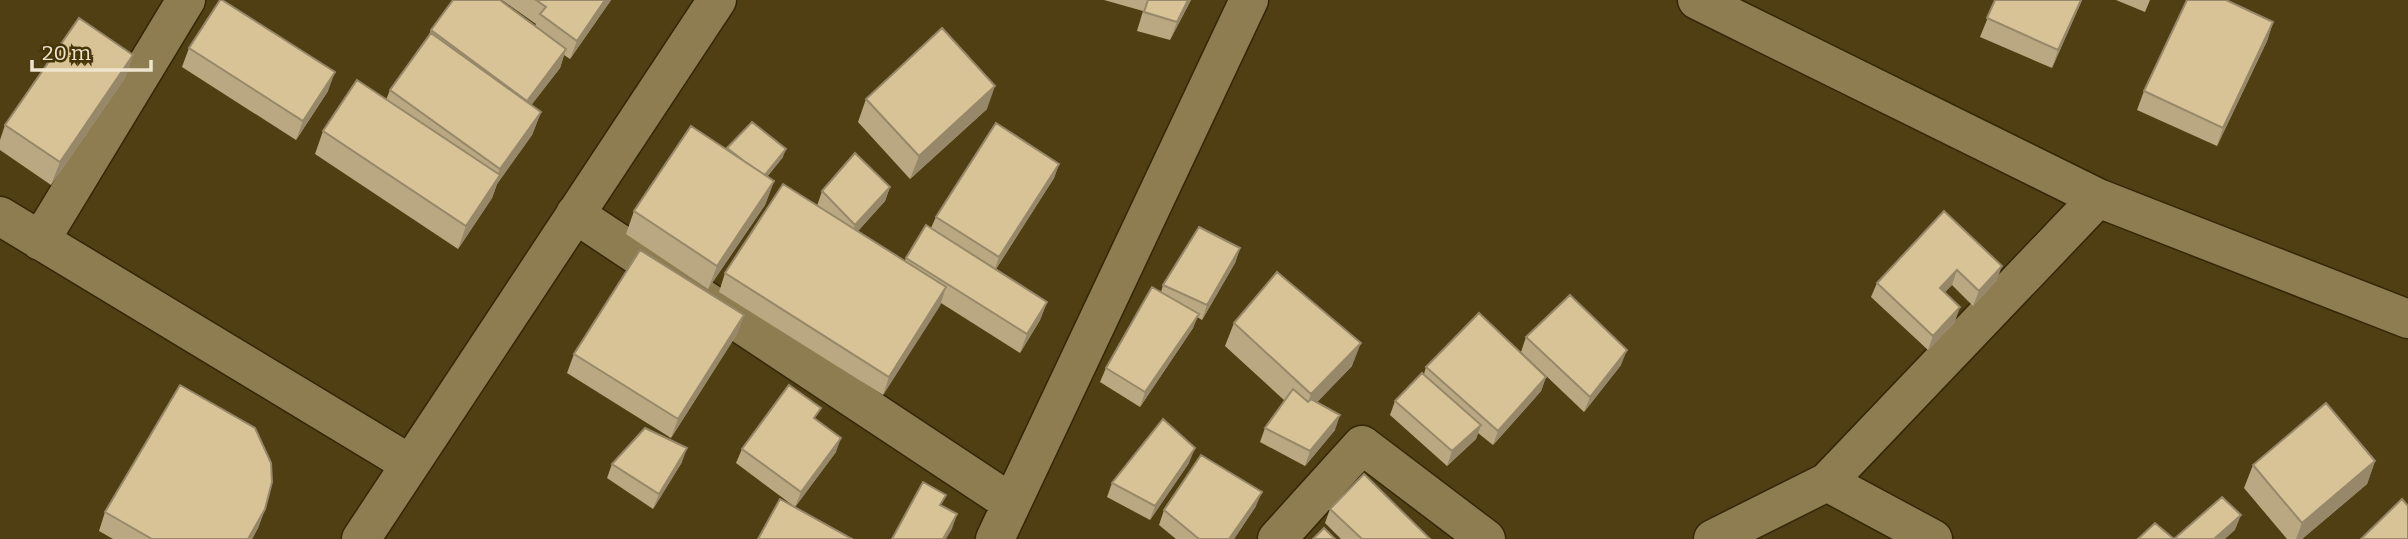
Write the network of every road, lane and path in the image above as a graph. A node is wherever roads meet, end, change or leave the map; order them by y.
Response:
1 (186, 0) edge
2 (718, 0) edge
3 (1249, 0) edge
4 (1697, 0) edge
5 (2098, 198) junction
6 (575, 214) junction
7 (0, 216) edge
8 (40, 241) junction
9 (2408, 319) edge
10 (410, 464) junction
11 (1827, 482) junction
12 (1011, 503) junction
13 (361, 539) edge
14 (995, 539) edge
15 (1278, 539) edge
16 (1486, 539) edge
17 (1713, 539) edge
18 (1933, 539) edge

1 - 8 street
2 - 6 street
3 - 12 street
4 - 5 street
5 - 9 street
5 - 11 street
6 - 10 street
6 - 12 street
7 - 8 street
8 - 10 street
10 - 13 street
11 - 17 street
11 - 18 street
12 - 14 street
15 - 16 street

